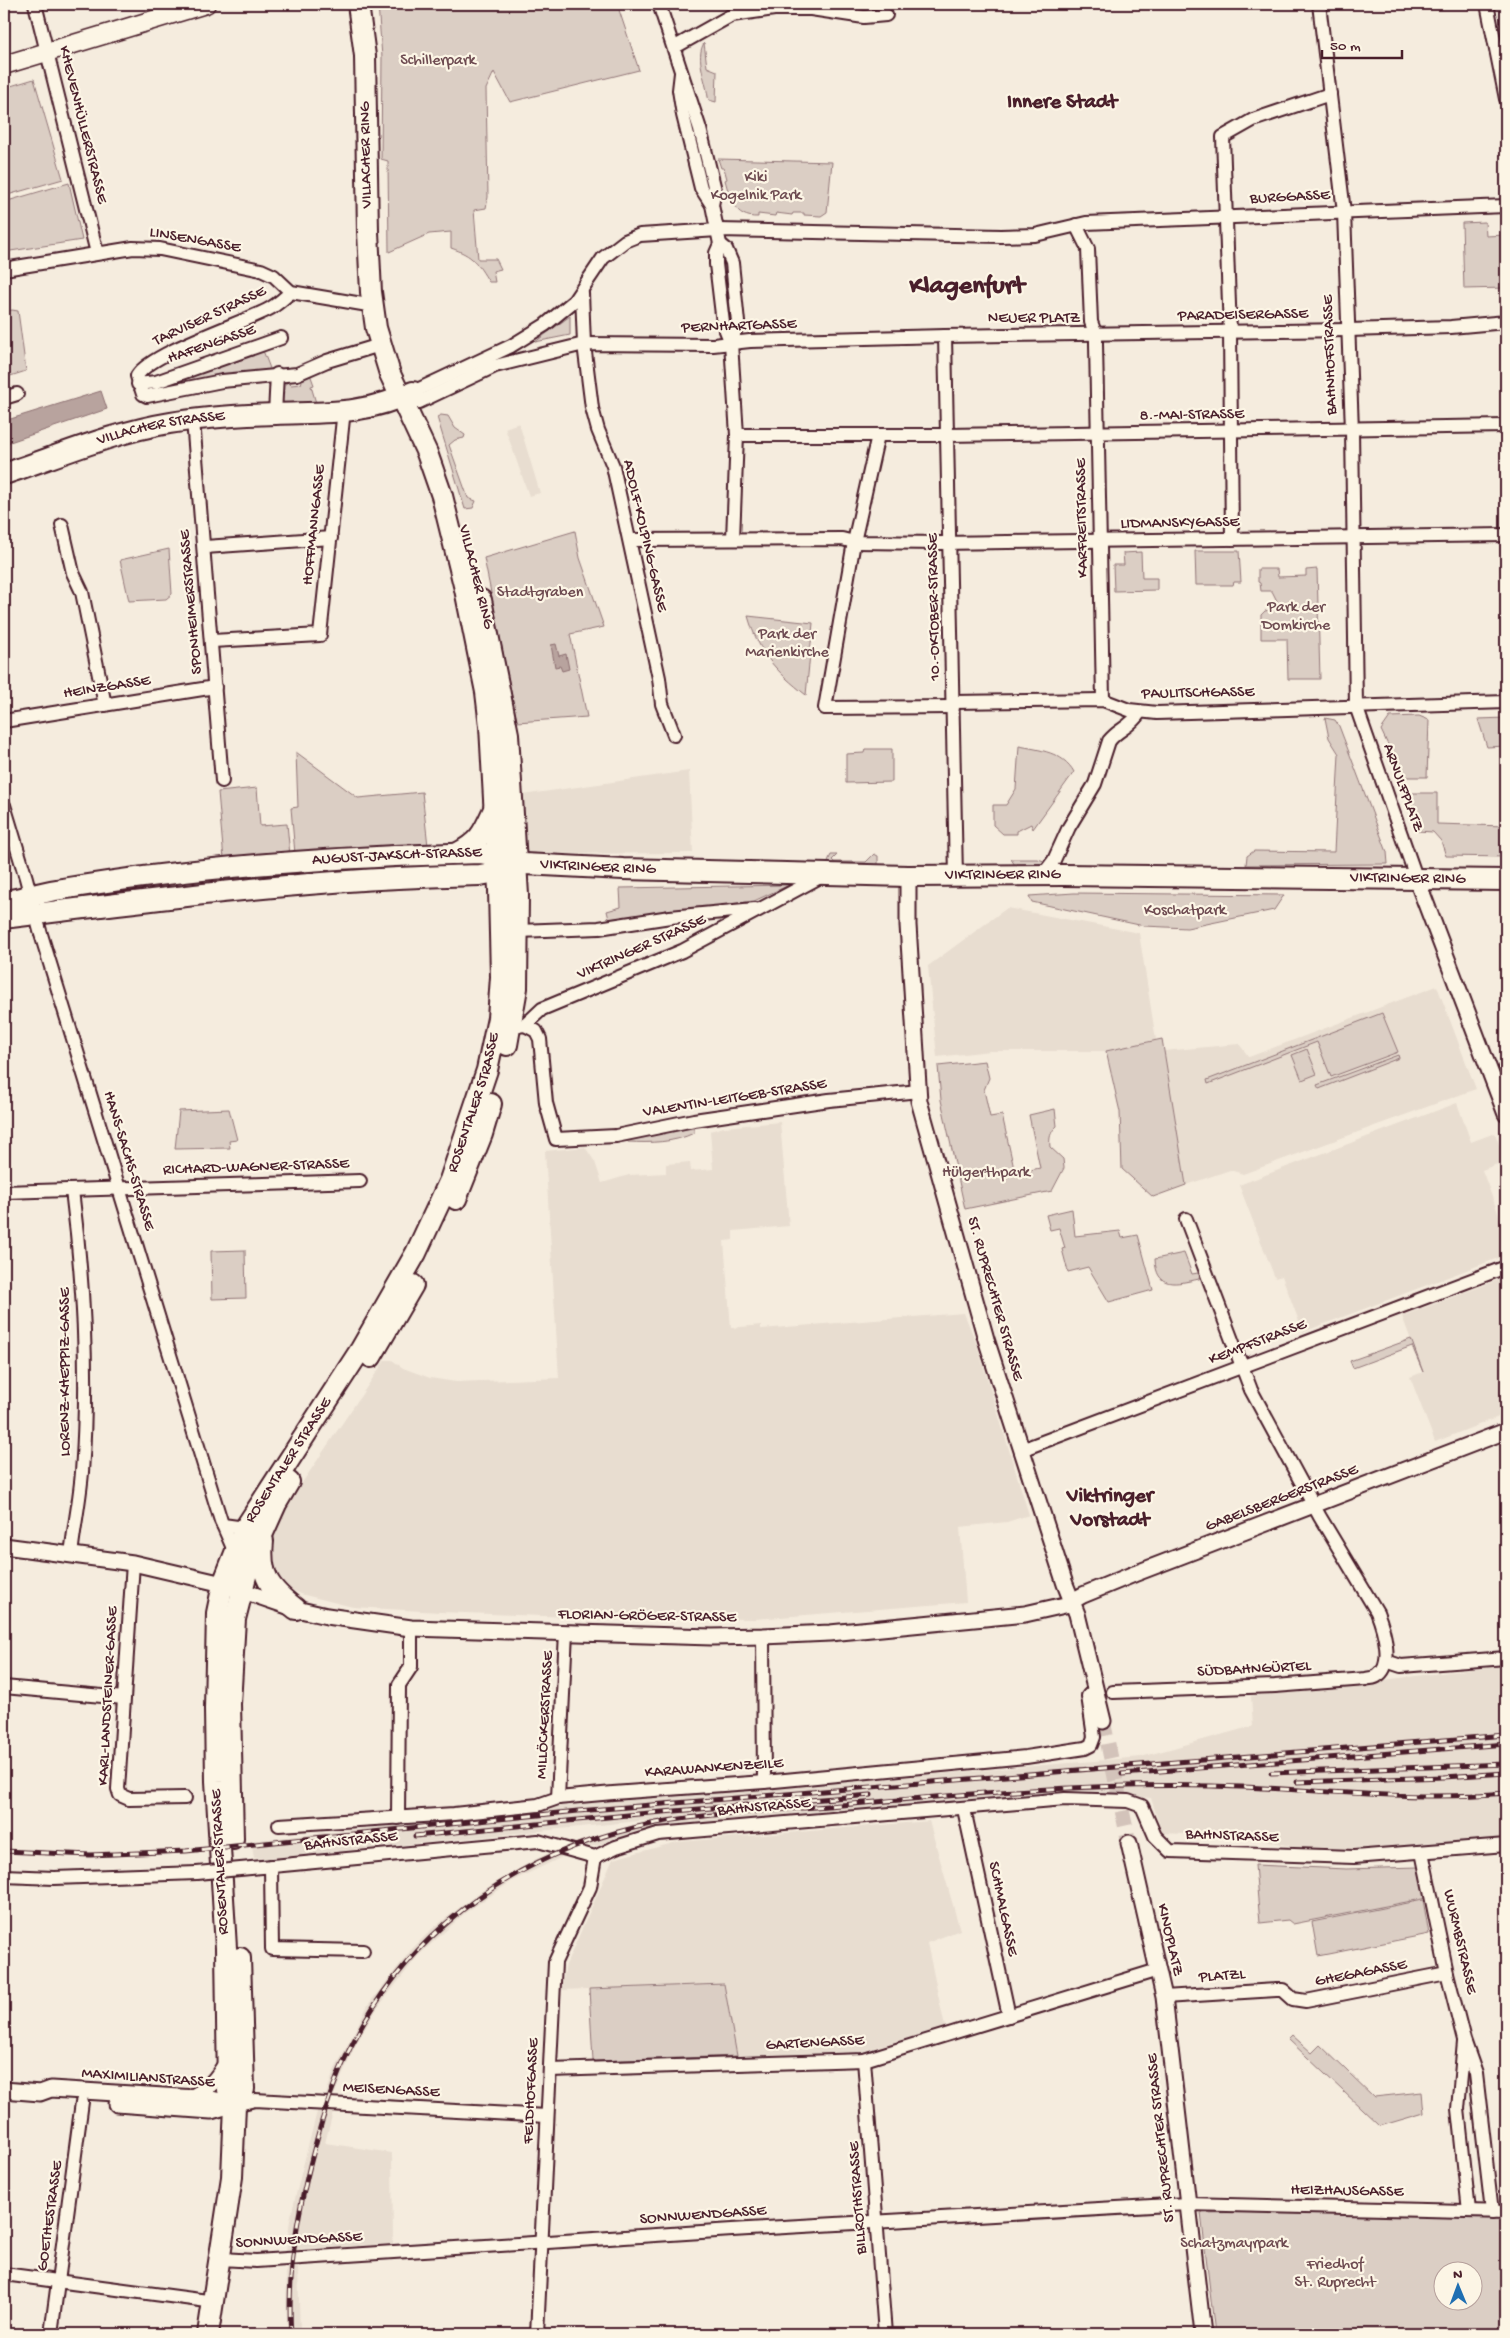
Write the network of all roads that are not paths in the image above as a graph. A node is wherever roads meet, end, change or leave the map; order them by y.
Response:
1 (35, 4) edge
2 (167, 4) edge
3 (206, 4) edge
4 (358, 4) edge
5 (659, 4) edge
6 (1319, 4) edge
7 (1487, 4) edge
8 (886, 13) edge
9 (45, 47) junction
10 (675, 48) junction
11 (4, 53) edge
12 (4, 65) edge
13 (1330, 94) junction
14 (1506, 99) edge
15 (1506, 206) edge
16 (1344, 212) junction
17 (1227, 218) junction
18 (1076, 225) junction
19 (718, 230) junction
20 (97, 254) junction
21 (4, 269) edge
22 (292, 292) junction
23 (582, 293) junction
24 (374, 306) junction
25 (1506, 322) edge
26 (1348, 330) junction
27 (1230, 332) junction
28 (1096, 335) junction
29 (945, 336) junction
30 (895, 337) joint
31 (281, 338) dead end
32 (731, 343) junction
33 (584, 344) junction
34 (380, 345) junction
35 (512, 360) joint
36 (277, 374) junction
37 (138, 384) junction
38 (17, 394) dead end
39 (4, 398) edge
40 (410, 400) junction
41 (275, 414) junction
42 (323, 414) junction
43 (343, 419) junction
44 (193, 420) junction
45 (1506, 426) edge
46 (1352, 430) junction
47 (1232, 432) junction
48 (1098, 433) junction
49 (737, 435) junction
50 (878, 435) junction
51 (947, 435) junction
52 (4, 474) edge
53 (62, 526) dead end
54 (1506, 535) edge
55 (330, 538) junction
56 (1354, 538) junction
57 (733, 539) junction
58 (1232, 539) junction
59 (630, 540) junction
60 (854, 542) junction
61 (949, 542) junction
62 (1101, 542) junction
63 (204, 547) junction
64 (212, 641) junction
65 (216, 687) junction
66 (1102, 700) junction
67 (1506, 702) edge
68 (105, 705) junction
69 (953, 705) junction
70 (1356, 706) junction
71 (1140, 712) junction
72 (4, 721) edge
73 (674, 735) dead end
74 (222, 781) dead end
75 (4, 805) edge
76 (495, 807) junction
77 (456, 854) junction
78 (507, 863) junction
79 (825, 874) junction
80 (908, 876) junction
81 (1042, 876) junction
82 (956, 877) junction
83 (1417, 880) junction
84 (1506, 880) edge
85 (4, 901) edge
86 (33, 904) junction
87 (760, 909) junction
88 (4, 918) edge
89 (518, 930) junction
90 (511, 1026) junction
91 (919, 1091) junction
92 (1506, 1114) edge
93 (360, 1181) dead end
94 (119, 1189) junction
95 (72, 1190) junction
96 (4, 1192) edge
97 (1186, 1219) dead end
98 (1506, 1267) edge
99 (1242, 1367) junction
100 (1506, 1431) edge
101 (1021, 1450) junction
102 (1314, 1506) junction
103 (223, 1525) junction
104 (254, 1529) junction
105 (4, 1546) edge
106 (70, 1555) junction
107 (133, 1563) junction
108 (239, 1577) junction
109 (1072, 1601) junction
110 (296, 1609) junction
111 (411, 1628) junction
112 (566, 1632) junction
113 (763, 1636) junction
114 (1506, 1658) edge
115 (1386, 1661) junction
116 (4, 1687) edge
117 (1113, 1692) dead end
118 (1097, 1693) junction
119 (124, 1698) junction
120 (1103, 1722) tunnel mouth
121 (764, 1782) junction
122 (186, 1798) dead end
123 (558, 1798) junction
124 (964, 1808) junction
125 (398, 1818) junction
126 (279, 1825) dead end
127 (1129, 1844) tunnel mouth
128 (1506, 1845) edge
129 (1422, 1852) junction
130 (595, 1857) junction
131 (267, 1866) junction
132 (4, 1876) edge
133 (363, 1951) dead end
134 (1158, 1970) junction
135 (1447, 1973) junction
136 (1283, 1990) joint
137 (1164, 1997) junction
138 (1009, 2016) junction
139 (1464, 2040) junction
140 (228, 2060) junction
141 (864, 2060) junction
142 (550, 2070) junction
143 (4, 2090) edge
144 (40, 2093) junction
145 (236, 2095) junction
146 (188, 2099) junction
147 (82, 2102) junction
148 (547, 2116) junction
149 (1187, 2204) junction
150 (1469, 2211) junction
151 (1492, 2212) junction
152 (1506, 2212) edge
153 (877, 2222) junction
154 (542, 2242) junction
155 (221, 2259) junction
156 (4, 2274) edge
157 (59, 2282) junction
158 (214, 2302) junction
159 (51, 2334) edge
160 (208, 2334) edge
161 (538, 2334) edge
162 (885, 2334) edge
163 (1203, 2334) edge

1 - 9 street, KHEVENHÜLLERSTRASSE
2 - 9 main road
3 - 9 main road
4 - 24 main road, VILLACHER RING
5 - 10 street
6 - 13 street, BAHNHOFSTRASSE
7 - 14 street
8 - 10 street
9 - 11 main road
9 - 12 main road
9 - 20 street, KHEVENHÜLLERSTRASSE
10 - 19 street
13 - 16 street, BAHNHOFSTRASSE
13 - 17 street
15 - 16 street, BURGGASSE
16 - 17 street, BURGGASSE
16 - 26 street, BAHNHOFSTRASSE
17 - 18 street, BURGGASSE
17 - 27 street
18 - 19 street, VILLACHER STRASSE
18 - 28 street, NEUER PLATZ
19 - 23 street, VILLACHER STRASSE
19 - 32 street
20 - 21 street, LINSENGASSE
20 - 22 street, LINSENGASSE
22 - 24 street
22 - 37 street, TARVISER STRASSE
23 - 33 street, ADOLF-KOLPING-GASSE
23 - 40 street, VILLACHER STRASSE
24 - 34 main road, VILLACHER RING
24 - 40 main road, VILLACHER RING
25 - 26 street, PARADEISERGASSE
26 - 27 street, PARADEISERGASSE
26 - 46 street, BAHNHOFSTRASSE
27 - 28 street, PARADEISERGASSE
27 - 47 street
28 - 29 street, NEUER PLATZ
28 - 48 street, KARFREITSTRASSE
29 - 30 street, NEUER PLATZ
29 - 51 street, 10.-OKTOBER-STRASSE
30 - 32 street, PERNHARTGASSE
31 - 37 street, HAFENGASSE
32 - 33 street, PERNHARTGASSE
32 - 49 street
33 - 35 street, PERNHARTGASSE
33 - 59 street, ADOLF-KOLPING-GASSE
34 - 36 street
34 - 40 main road, VILLACHER RING
35 - 40 street, VILLACHER STRASSE
36 - 37 street
36 - 41 street
38 - 39 street
40 - 42 main road, VILLACHER STRASSE
40 - 43 main road, VILLACHER STRASSE
40 - 76 main road, VILLACHER RING
40 - 78 main road, VILLACHER RING
41 - 42 main road, VILLACHER STRASSE
41 - 44 main road, VILLACHER STRASSE
42 - 43 main road, VILLACHER STRASSE
43 - 55 street, HOFFMANNGASSE
44 - 52 main road, VILLACHER STRASSE
44 - 63 street, SPONHEIMERSTRASSE
45 - 46 street, 8.-MAI-STRASSE
46 - 47 street, 8.-MAI-STRASSE
46 - 56 street, BAHNHOFSTRASSE
47 - 48 street, 8.-MAI-STRASSE
47 - 58 street
48 - 51 street, 8.-MAI-STRASSE
48 - 62 street, KARFREITSTRASSE
49 - 50 street, 8.-MAI-STRASSE
49 - 57 street
50 - 51 street, 8.-MAI-STRASSE
50 - 60 street
51 - 61 street, 10.-OKTOBER-STRASSE
53 - 68 street
54 - 56 street, LIDMANSKYGASSE
55 - 63 street
55 - 64 street, HOFFMANNGASSE
56 - 58 street, LIDMANSKYGASSE
56 - 70 street, BAHNHOFSTRASSE
57 - 59 street, LIDMANSKYGASSE
57 - 60 street, LIDMANSKYGASSE
58 - 62 street, LIDMANSKYGASSE
59 - 73 street, ADOLF-KOLPING-GASSE
60 - 61 street, LIDMANSKYGASSE
60 - 69 street, PAULITSCHGASSE
61 - 62 street, LIDMANSKYGASSE
61 - 69 street, 10.-OKTOBER-STRASSE
62 - 66 street, KARFREITSTRASSE
63 - 64 street, SPONHEIMERSTRASSE
64 - 65 street, SPONHEIMERSTRASSE
65 - 68 street, HEINZGASSE
65 - 74 street, SPONHEIMERSTRASSE
66 - 69 street, PAULITSCHGASSE
66 - 71 street, PAULITSCHGASSE
67 - 70 street, PAULITSCHGASSE
68 - 72 street, HEINZGASSE
69 - 82 street, 10.-OKTOBER-STRASSE
70 - 71 street, PAULITSCHGASSE
70 - 83 street, ARNULFPLATZ
71 - 81 street
75 - 86 street, HANS-SACHS-STRASSE
76 - 77 main road
76 - 78 main road, VILLACHER RING
77 - 78 main road, AUGUST-JAKSCH-STRASSE
77 - 86 main road, AUGUST-JAKSCH-STRASSE
78 - 79 main road, VIKTRINGER RING
78 - 86 main road, AUGUST-JAKSCH-STRASSE
78 - 89 main road, ROSENTALER STRASSE
78 - 90 main road, ROSENTALER STRASSE
79 - 80 main road, VIKTRINGER RING
79 - 87 street, VIKTRINGER STRASSE
80 - 82 main road, VIKTRINGER RING
80 - 91 street, ST. RUPRECHTER STRASSE
81 - 82 main road, VIKTRINGER RING
81 - 83 main road, VIKTRINGER RING
83 - 84 main road, VIKTRINGER RING
83 - 92 street
85 - 86 main road, AUGUST-JAKSCH-STRASSE
86 - 88 main road, AUGUST-JAKSCH-STRASSE
86 - 94 street, HANS-SACHS-STRASSE
87 - 89 street
87 - 90 street, VIKTRINGER STRASSE
89 - 90 main road, ROSENTALER STRASSE
90 - 91 street, VALENTIN-LEITGEB-STRASSE
90 - 104 main road, ROSENTALER STRASSE
91 - 101 street, ST. RUPRECHTER STRASSE
93 - 94 street, RICHARD-WAGNER-STRASSE
94 - 95 street, RICHARD-WAGNER-STRASSE
94 - 103 street, HANS-SACHS-STRASSE
95 - 96 street, RICHARD-WAGNER-STRASSE
95 - 106 street, LORENZ-KHEPPIZ-GASSE
97 - 99 street
98 - 99 street, KEMPFSTRASSE
99 - 101 street, KEMPFSTRASSE
99 - 102 street
100 - 102 street, GABELSBERGERSTRASSE
101 - 109 street, ST. RUPRECHTER STRASSE
102 - 109 street, GABELSBERGERSTRASSE
102 - 115 street
103 - 104 street
103 - 108 street, HANS-SACHS-STRASSE
104 - 108 main road, ROSENTALER STRASSE
104 - 108 main road, ROSENTALER STRASSE
104 - 110 main road
105 - 106 street, FLORIAN-GRÖGER-STRASSE
106 - 107 street, FLORIAN-GRÖGER-STRASSE
107 - 108 street, FLORIAN-GRÖGER-STRASSE
107 - 119 street, KARL-LANDSTEINER-GASSE
108 - 110 street, FLORIAN-GRÖGER-STRASSE
108 - 140 main road, ROSENTALER STRASSE
108 - 145 main road, ROSENTALER STRASSE
109 - 113 street, FLORIAN-GRÖGER-STRASSE
109 - 118 street, ST. RUPRECHTER STRASSE
110 - 111 street, FLORIAN-GRÖGER-STRASSE
111 - 112 street, FLORIAN-GRÖGER-STRASSE
111 - 125 street
112 - 113 street, FLORIAN-GRÖGER-STRASSE
112 - 123 street, MILLÖCKERSTRASSE
113 - 121 street
114 - 115 street
115 - 117 street, SÜDBAHNGÜRTEL
116 - 119 street
118 - 120 street, ST. RUPRECHTER STRASSE
118 - 121 street, KARAWANKENZEILE
119 - 122 street, KARL-LANDSTEINER-GASSE
121 - 123 street, KARAWANKENZEILE
123 - 125 street, KARAWANKENZEILE
124 - 129 street, BAHNSTRASSE
124 - 130 street, BAHNSTRASSE
124 - 138 street, SCHMALGASSE
125 - 126 street, KARAWANKENZEILE
127 - 134 street, KINOPLATZ
128 - 129 street, BAHNSTRASSE
129 - 135 street, WURMBSTRASSE
130 - 131 street, BAHNSTRASSE
130 - 142 street, FELDHOFGASSE
131 - 132 street, BAHNSTRASSE, bridge
131 - 133 street
134 - 137 street, KINOPLATZ
134 - 138 street, GARTENGASSE
135 - 136 street, GHEGAGASSE
135 - 139 street, WURMBSTRASSE
136 - 137 street, PLATZL
137 - 149 street, ST. RUPRECHTER STRASSE
138 - 141 street, GARTENGASSE
139 - 150 street, WURMBSTRASSE
139 - 151 street, WURMBSTRASSE
140 - 145 main road, ROSENTALER STRASSE
140 - 146 street
141 - 142 street, GARTENGASSE
141 - 153 street, BILLROTHSTRASSE
142 - 148 street, FELDHOFGASSE
143 - 144 street, MAXIMILIANSTRASSE
144 - 146 street, MAXIMILIANSTRASSE
144 - 147 street, MAXIMILIANSTRASSE
145 - 146 street, MAXIMILIANSTRASSE
145 - 147 street, MAXIMILIANSTRASSE
145 - 148 street, MEISENGASSE
145 - 155 main road, ROSENTALER STRASSE
147 - 157 street, GOETHESTRASSE
148 - 154 street, FELDHOFGASSE
149 - 150 street, HEIZHAUSGASSE
149 - 153 street, SONNWENDGASSE
149 - 163 street, ST. RUPRECHTER STRASSE
150 - 151 street, HEIZHAUSGASSE
151 - 152 street, HEIZHAUSGASSE
153 - 154 street, SONNWENDGASSE
153 - 162 street, BILLROTHSTRASSE
154 - 155 street, SONNWENDGASSE
154 - 161 street, FELDHOFGASSE
155 - 158 main road, ROSENTALER STRASSE
156 - 157 street
157 - 158 street
157 - 159 street, GOETHESTRASSE
158 - 160 main road, ROSENTALER STRASSE

